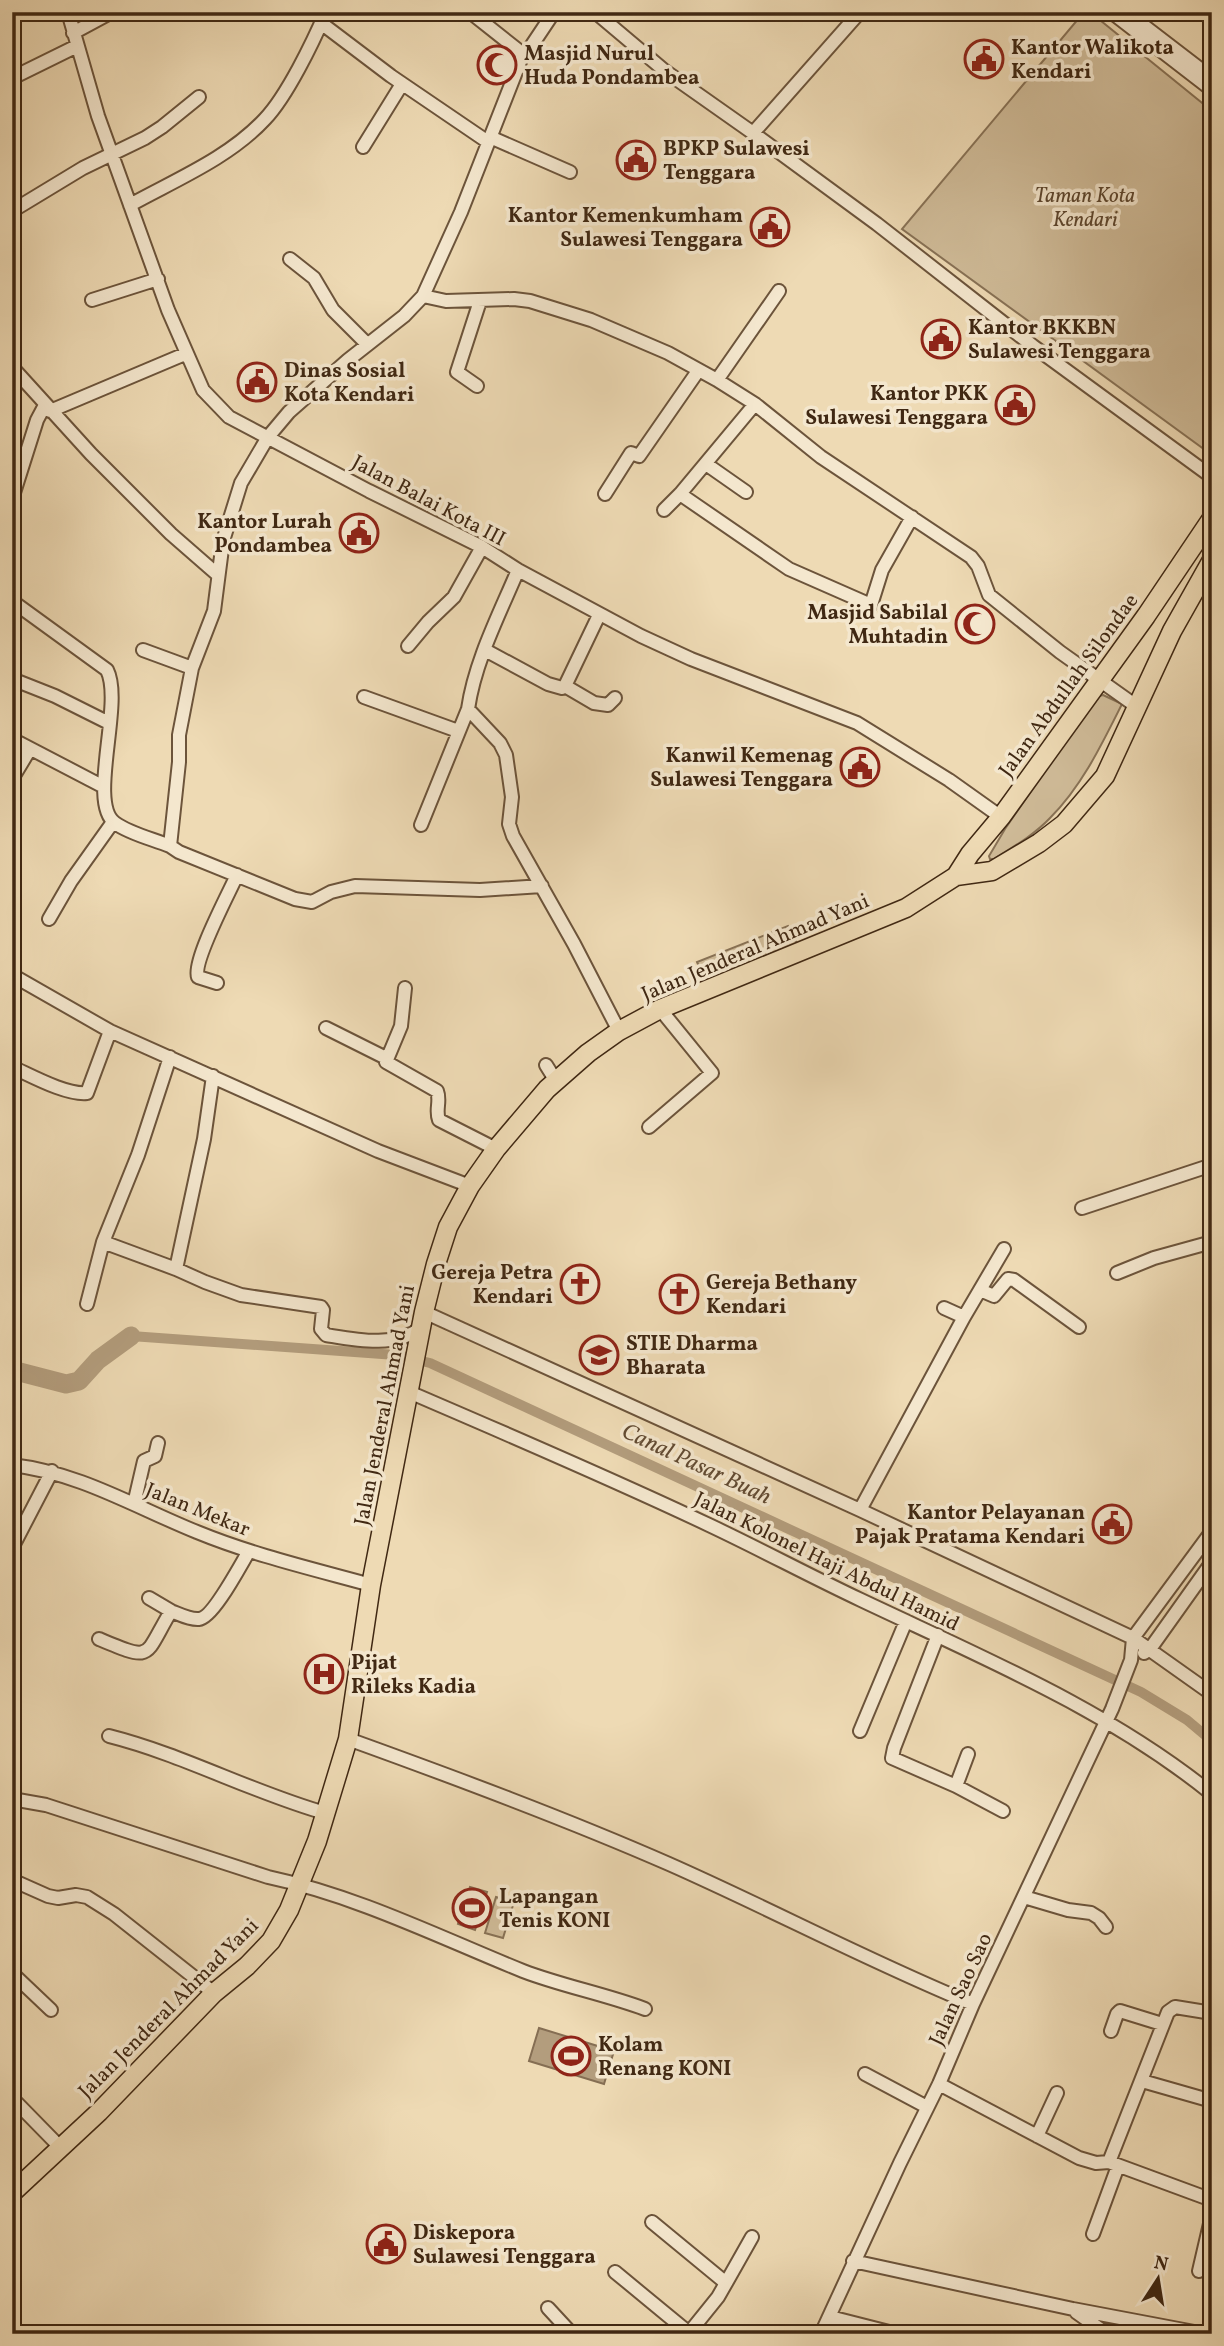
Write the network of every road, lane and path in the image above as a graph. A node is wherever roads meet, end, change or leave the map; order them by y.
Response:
1 (68, 12) edge
2 (112, 12) edge
3 (470, 12) edge
4 (554, 12) edge
5 (595, 12) edge
6 (860, 12) edge
7 (1111, 12) edge
8 (1126, 12) edge
9 (324, 18) edge
10 (75, 39) junction
11 (523, 54) junction
12 (12, 78) edge
13 (1212, 78) edge
14 (402, 84) junction
15 (1212, 90) edge
16 (199, 97) dead end
17 (753, 133) junction
18 (489, 139) junction
19 (363, 147) dead end
20 (113, 153) junction
21 (570, 172) dead end
22 (130, 205) junction
23 (12, 211) edge
24 (290, 259) dead end
25 (158, 279) junction
26 (779, 291) dead end
27 (423, 296) junction
28 (92, 300) dead end
29 (480, 300) junction
30 (367, 344) junction
31 (186, 354) junction
32 (12, 367) edge
33 (698, 371) junction
34 (718, 380) junction
35 (477, 386) dead end
36 (755, 404) junction
37 (48, 408) junction
38 (268, 437) junction
39 (706, 464) junction
40 (1212, 477) edge
41 (746, 492) dead end
42 (680, 494) junction
43 (605, 495) dead end
44 (12, 499) edge
45 (664, 510) dead end
46 (912, 517) junction
47 (1212, 518) edge
48 (482, 547) junction
49 (1212, 560) edge
50 (518, 570) junction
51 (218, 575) junction
52 (12, 601) edge
53 (599, 615) junction
54 (408, 646) dead end
55 (143, 650) dead end
56 (485, 650) junction
57 (192, 668) junction
58 (12, 679) edge
59 (1100, 679) junction
60 (565, 686) junction
61 (364, 697) dead end
62 (615, 698) dead end
63 (1136, 706) junction
64 (468, 709) junction
65 (109, 723) junction
66 (458, 730) junction
67 (12, 739) edge
68 (30, 748) junction
69 (12, 779) edge
70 (104, 787) junction
71 (1000, 817) junction
72 (113, 822) junction
73 (421, 825) dead end
74 (170, 846) junction
75 (976, 848) junction
76 (992, 871) junction
77 (237, 876) junction
78 (956, 876) junction
79 (542, 886) junction
80 (48, 919) dead end
81 (12, 975) edge
82 (217, 983) dead end
83 (405, 988) dead end
84 (660, 1009) junction
85 (326, 1028) dead end
86 (110, 1031) junction
87 (619, 1031) junction
88 (170, 1057) junction
89 (386, 1058) junction
90 (546, 1065) dead end
91 (12, 1067) edge
92 (213, 1076) junction
93 (556, 1081) junction
94 (649, 1126) dead end
95 (496, 1149) junction
96 (1212, 1165) edge
97 (470, 1186) junction
98 (1082, 1208) dead end
99 (103, 1242) junction
100 (1212, 1242) edge
101 (1004, 1250) dead end
102 (176, 1269) junction
103 (1117, 1273) dead end
104 (980, 1290) junction
105 (87, 1304) dead end
106 (944, 1308) dead end
107 (964, 1317) junction
108 (421, 1327) junction
109 (1079, 1327) dead end
110 (410, 1386) junction
111 (158, 1443) dead end
112 (12, 1465) edge
113 (52, 1471) junction
114 (134, 1503) junction
115 (860, 1510) junction
116 (1212, 1531) edge
117 (12, 1548) edge
118 (249, 1551) junction
119 (1212, 1562) edge
120 (371, 1585) junction
121 (149, 1598) dead end
122 (171, 1611) junction
123 (906, 1621) junction
124 (938, 1635) junction
125 (99, 1639) dead end
126 (1133, 1639) junction
127 (1150, 1649) junction
128 (1131, 1660) junction
129 (1212, 1694) edge
130 (1110, 1716) junction
131 (860, 1731) dead end
132 (109, 1736) dead end
133 (348, 1739) junction
134 (968, 1754) dead end
135 (956, 1786) junction
136 (1212, 1794) edge
137 (12, 1799) edge
138 (1003, 1811) dead end
139 (325, 1813) junction
140 (12, 1880) edge
141 (300, 1884) junction
142 (1024, 1897) junction
143 (1106, 1927) dead end
144 (12, 1973) edge
145 (214, 1993) junction
146 (973, 2004) junction
147 (645, 2009) dead end
148 (51, 2010) dead end
149 (1212, 2013) edge
150 (1162, 2024) junction
151 (1111, 2031) dead end
152 (865, 2074) dead end
153 (1142, 2081) junction
154 (939, 2084) junction
155 (1057, 2093) dead end
156 (12, 2098) edge
157 (1212, 2101) edge
158 (927, 2107) junction
159 (1037, 2136) junction
160 (60, 2147) junction
161 (1113, 2164) junction
162 (12, 2193) edge
163 (1212, 2200) edge
164 (1212, 2215) edge
165 (652, 2222) dead end
166 (1093, 2234) dead end
167 (752, 2237) dead end
168 (853, 2261) junction
169 (1199, 2271) dead end
170 (615, 2272) dead end
171 (726, 2283) junction
172 (548, 2308) dead end
173 (1073, 2309) junction
174 (830, 2317) junction
175 (688, 2333) edge
176 (572, 2334) edge
177 (821, 2334) edge
178 (897, 2334) edge
179 (1107, 2334) edge
180 (1205, 2334) edge

1 - 10 street, Jalan Balai Kota III
2 - 10 street
3 - 11 street
4 - 11 street
5 - 17 street
6 - 17 street
7 - 15 street
8 - 13 street
9 - 14 street
9 - 22 street
10 - 12 street
10 - 20 street, Jalan Balai Kota III
11 - 18 street
14 - 18 street
14 - 19 street
16 - 20 street
17 - 40 street
18 - 21 street
18 - 27 street
20 - 22 street, Jalan Balai Kota III
20 - 23 street
22 - 25 street, Jalan Balai Kota III
24 - 30 street
25 - 28 street
25 - 31 street, Jalan Balai Kota III
26 - 34 street
27 - 29 street
27 - 30 street
29 - 33 street
29 - 35 street
30 - 38 street
31 - 37 street
31 - 38 street, Jalan Balai Kota III
32 - 37 street
33 - 34 street
33 - 43 street
34 - 36 street
36 - 39 street
36 - 46 street
37 - 44 street
37 - 51 street
38 - 48 street, Jalan Balai Kota III
38 - 51 street
39 - 41 street
39 - 42 street
42 - 45 street
42 - 46 street
46 - 59 street
47 - 59 highway, Jalan Abdullah Silondae
48 - 50 street, Jalan Balai Kota III
48 - 54 street
49 - 63 highway, Jalan Jenderal Ahmad Yani
50 - 53 street, Jalan Balai Kota III
50 - 56 street
51 - 57 street
52 - 65 street
53 - 60 street
53 - 71 street, Jalan Balai Kota III
55 - 57 street
56 - 60 street
56 - 64 street
57 - 74 street
58 - 65 street
59 - 63 street
59 - 71 highway, Jalan Abdullah Silondae
60 - 62 street
61 - 66 street
63 - 76 highway, Jalan Jenderal Ahmad Yani
64 - 66 street
64 - 79 street
65 - 70 street
66 - 73 street
67 - 68 street
68 - 69 street
68 - 70 street
70 - 72 street
71 - 75 highway, Jalan Abdullah Silondae
72 - 74 street
72 - 80 street
74 - 77 street
75 - 76 highway
75 - 78 highway, Jalan Abdullah Silondae
76 - 78 highway, Jalan Jenderal Ahmad Yani
77 - 79 street
77 - 82 street
78 - 84 highway, Jalan Jenderal Ahmad Yani
79 - 87 street
81 - 86 street
83 - 89 street
84 - 87 highway, Jalan Jenderal Ahmad Yani
84 - 94 street
85 - 89 street
86 - 88 street
86 - 91 street
87 - 93 highway, Jalan Jenderal Ahmad Yani
88 - 92 street
88 - 99 street
89 - 95 street
90 - 93 street
92 - 97 street
92 - 102 street
93 - 95 highway, Jalan Jenderal Ahmad Yani
95 - 97 highway, Jalan Jenderal Ahmad Yani
96 - 98 street
97 - 108 highway, Jalan Jenderal Ahmad Yani
99 - 102 street
99 - 105 street
100 - 103 street
101 - 104 street
102 - 108 street
104 - 107 street
104 - 109 street
106 - 107 street
107 - 115 street
108 - 110 highway, Jalan Jenderal Ahmad Yani
108 - 115 street
110 - 120 highway, Jalan Jenderal Ahmad Yani
110 - 123 street, Jalan Kolonel Haji Abdul Hamid
111 - 114 street
112 - 113 street, Jalan Mekar
113 - 114 street, Jalan Mekar
113 - 117 street
114 - 118 street, Jalan Mekar
115 - 126 street
116 - 126 street
118 - 120 street, Jalan Mekar
118 - 122 street
119 - 127 street
120 - 133 highway, Jalan Jenderal Ahmad Yani
121 - 122 street
122 - 125 street
123 - 124 street, Jalan Kolonel Haji Abdul Hamid
123 - 131 street
124 - 130 street, Jalan Kolonel Haji Abdul Hamid
124 - 135 street
126 - 127 street
126 - 128 street, Jalan Sao Sao
127 - 128 street
127 - 129 street
128 - 130 street, Jalan Sao Sao
130 - 136 street, Jalan Kolonel Haji Abdul Hamid
130 - 142 street, Jalan Sao Sao
132 - 139 street
133 - 139 highway, Jalan Jenderal Ahmad Yani
133 - 146 street
134 - 135 street
135 - 138 street
137 - 141 street
139 - 141 highway, Jalan Jenderal Ahmad Yani
140 - 145 street
141 - 145 highway, Jalan Jenderal Ahmad Yani
141 - 147 street
142 - 143 street
142 - 146 street, Jalan Sao Sao
144 - 148 street
145 - 160 highway, Jalan Jenderal Ahmad Yani
146 - 154 street, Jalan Sao Sao
149 - 150 street
150 - 151 street
150 - 153 street
152 - 158 street
153 - 157 street
153 - 161 street
154 - 158 street, Jalan Sao Sao
154 - 159 street
155 - 159 street
156 - 160 street
158 - 168 street, Jalan Sao Sao
159 - 161 street
160 - 162 highway, Jalan Jenderal Ahmad Yani
161 - 163 street
161 - 166 street
164 - 169 street
165 - 171 street
167 - 171 street
168 - 173 street
168 - 174 street, Jalan Sao Sao
170 - 175 street
171 - 175 street
172 - 176 street
173 - 179 street
173 - 180 street
174 - 177 street, Jalan Sao Sao
174 - 178 street

